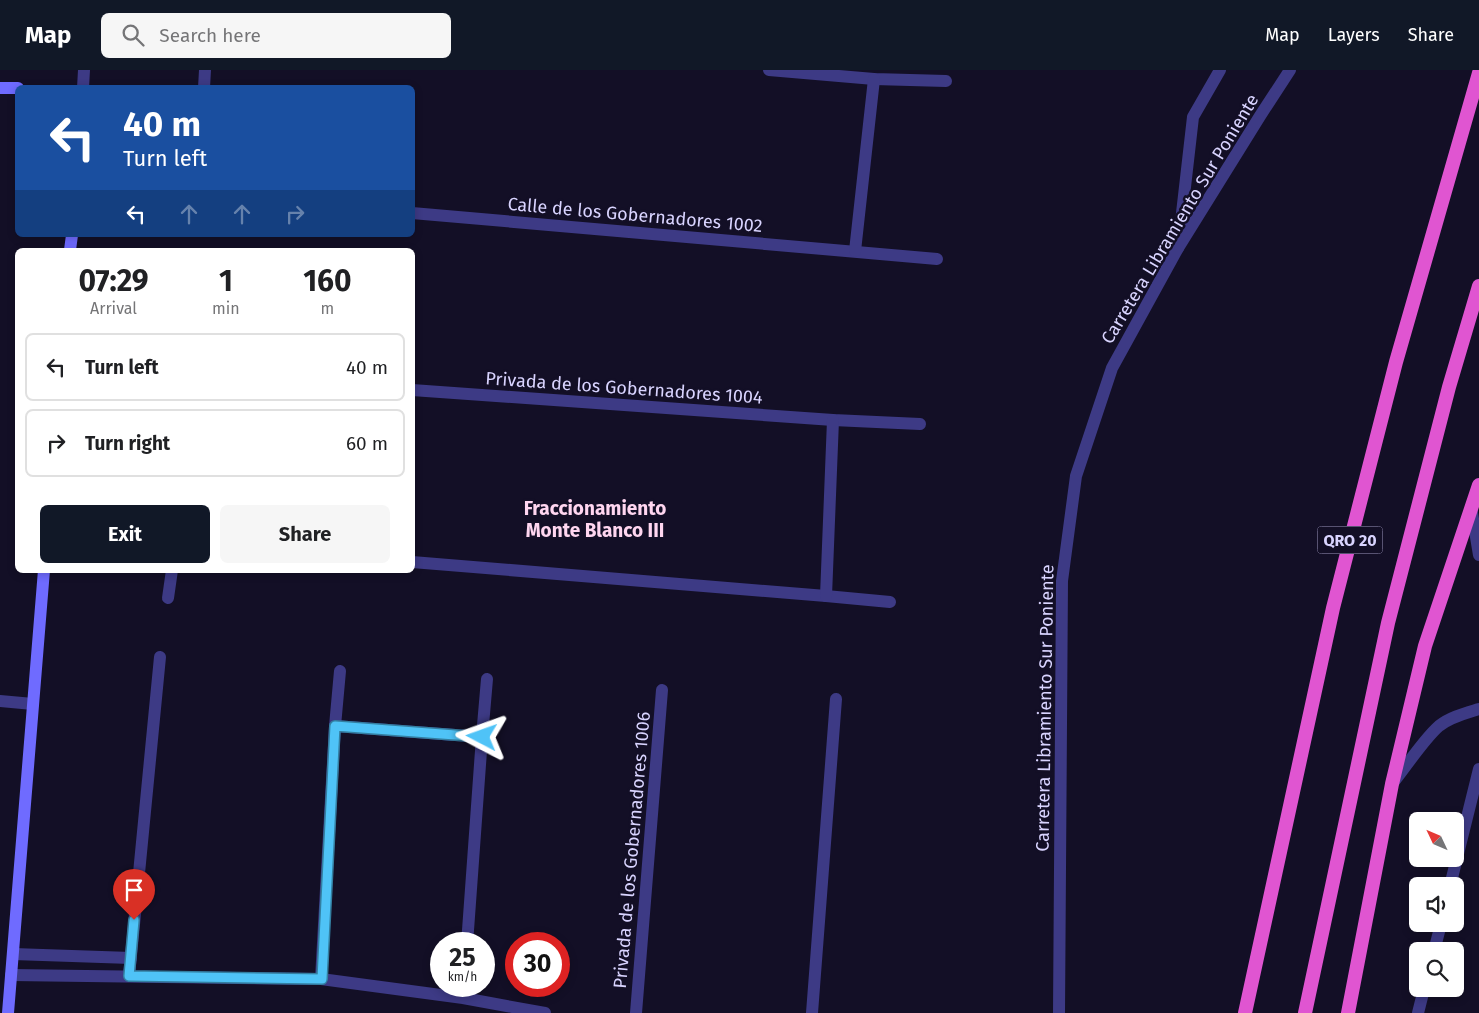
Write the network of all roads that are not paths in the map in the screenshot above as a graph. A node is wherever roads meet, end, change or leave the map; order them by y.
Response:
1 (84, 70) edge
2 (205, 70) edge
3 (769, 70) edge
4 (1220, 70) edge
5 (1290, 70) edge
6 (1479, 73) edge
7 (874, 79) junction
8 (946, 81) dead end
9 (83, 85) edge
10 (204, 85) edge
11 (0, 88) edge
12 (15, 88) edge
13 (415, 213) edge
14 (1178, 248) junction
15 (854, 251) junction
16 (937, 259) dead end
17 (1479, 286) edge
18 (415, 390) edge
19 (833, 420) junction
20 (920, 424) dead end
21 (1479, 485) edge
22 (1471, 506) junction
23 (1479, 555) edge
24 (415, 562) edge
25 (44, 573) edge
26 (172, 573) edge
27 (826, 596) junction
28 (168, 598) dead end
29 (890, 602) dead end
30 (160, 656) dead end
31 (340, 671) dead end
32 (487, 679) dead end
33 (662, 690) dead end
34 (836, 699) dead end
35 (0, 701) edge
36 (33, 704) junction
37 (1479, 709) edge
38 (335, 726) junction
39 (482, 737) junction
40 (1479, 769) edge
41 (1392, 784) junction
42 (1452, 877) edge
43 (468, 932) edge
44 (13, 954) junction
45 (131, 958) junction
46 (11, 975) junction
47 (129, 976) junction
48 (322, 979) junction
49 (430, 989) edge
50 (483, 997) edge
51 (1422, 997) edge
52 (8, 1013) edge
53 (545, 1013) edge
54 (636, 1013) edge
55 (812, 1013) edge
56 (1059, 1013) edge
57 (1245, 1013) edge
58 (1305, 1013) edge
59 (1348, 1013) edge
60 (1418, 1013) edge

1 - 9 street
2 - 10 street
3 - 7 street
4 - 14 street
5 - 14 street, Carretera Libramiento Sur Poniente
6 - 57 highway, QRO 20
7 - 8 street
7 - 15 street
11 - 12 main road
13 - 15 street, Calle de los Gobernadores 1002
14 - 56 street, Carretera Libramiento Sur Poniente
15 - 16 street, Calle de los Gobernadores 1002
17 - 58 highway, QRO 20
18 - 19 street, Privada de los Gobernadores 1004
19 - 20 street, Privada de los Gobernadores 1004
19 - 27 street
21 - 22 highway
22 - 23 street
22 - 41 highway
24 - 27 street
25 - 36 main road
26 - 28 street
27 - 29 street
30 - 45 street
31 - 38 street
32 - 39 street
33 - 54 street, Privada de los Gobernadores 1006
34 - 55 street
35 - 36 street
36 - 44 main road
37 - 41 street
38 - 39 street
38 - 48 street
39 - 43 street
40 - 42 street
41 - 59 highway
44 - 45 street
44 - 46 main road
45 - 47 street
46 - 47 street
46 - 52 main road
47 - 48 street
48 - 49 street
50 - 53 street
51 - 60 street

